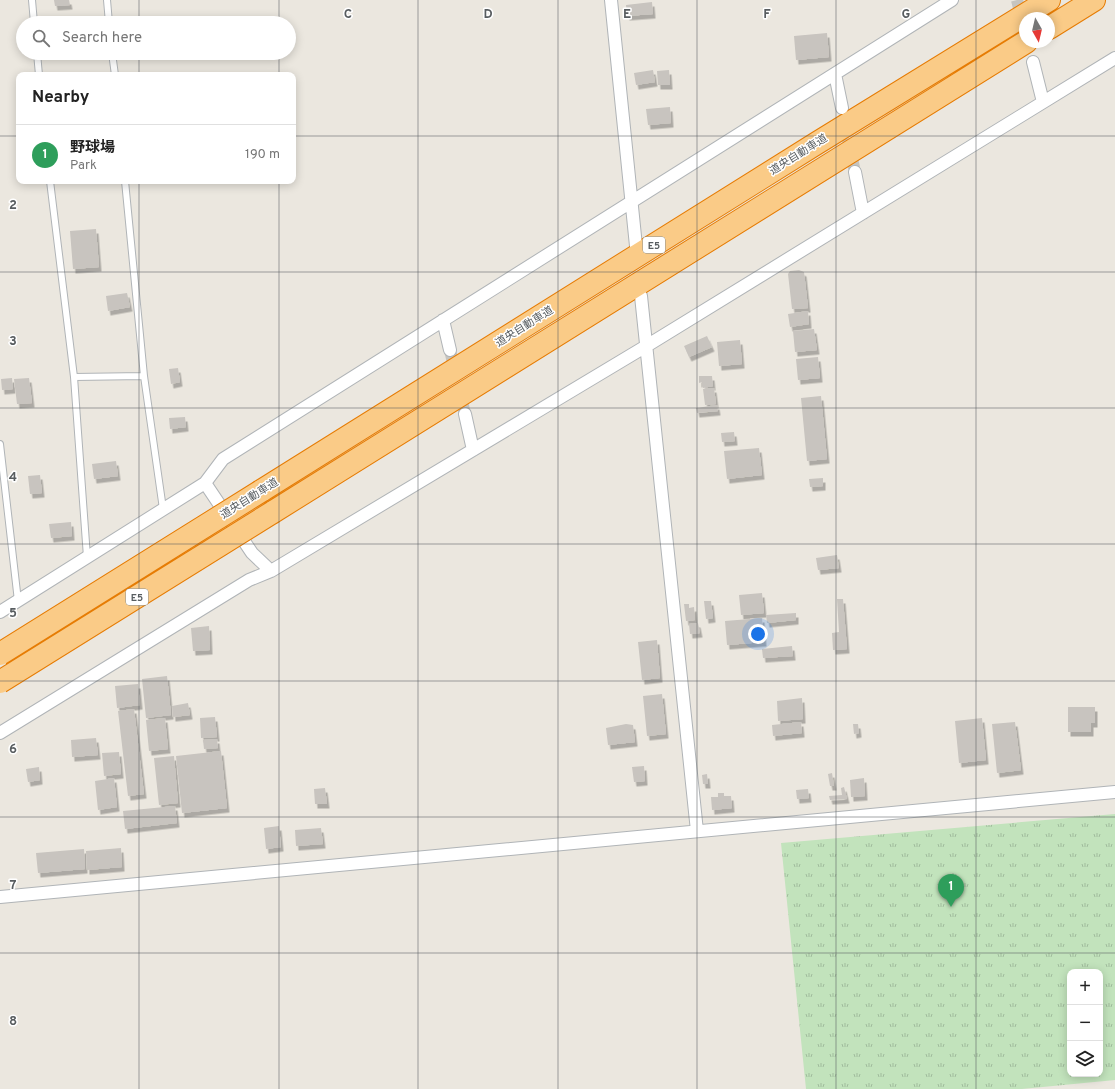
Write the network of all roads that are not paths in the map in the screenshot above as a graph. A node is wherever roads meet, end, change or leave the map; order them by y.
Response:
1 (32, 0) edge
2 (107, 0) edge
3 (611, 0) edge
4 (952, 0) edge
5 (1049, 0) edge
6 (1094, 0) edge
7 (33, 16) edge
8 (108, 16) edge
9 (1055, 24) edge
10 (1030, 52) edge
11 (1115, 58) edge
12 (38, 60) edge
13 (113, 60) edge
14 (39, 72) edge
15 (115, 72) edge
16 (835, 74) junction
17 (1043, 102) junction
18 (842, 108) tunnel mouth
19 (855, 172) tunnel mouth
20 (50, 184) edge
21 (125, 184) edge
22 (632, 202) junction
23 (863, 213) junction
24 (636, 246) dead end
25 (641, 296) dead end
26 (443, 320) junction
27 (648, 345) junction
28 (450, 350) tunnel mouth
29 (144, 376) junction
30 (74, 377) junction
31 (464, 414) tunnel mouth
32 (0, 444) edge
33 (473, 450) junction
34 (205, 482) junction
35 (162, 509) junction
36 (87, 557) junction
37 (271, 571) junction
38 (18, 600) junction
39 (0, 612) edge
40 (0, 654) edge
41 (0, 682) edge
42 (0, 733) edge
43 (1115, 792) edge
44 (697, 832) junction
45 (0, 898) edge

1 - 7 lane
2 - 8 lane
3 - 22 street
4 - 16 street
5 - 40 highway, 道央自動車道 / E5, bridge
6 - 9 highway
10 - 17 street
10 - 41 highway, E5, bridge
11 - 17 street
12 - 14 lane
13 - 15 lane
16 - 18 street
16 - 22 street
17 - 23 street
19 - 23 street
20 - 30 lane
21 - 29 lane
22 - 24 street
22 - 26 street
23 - 27 street
25 - 27 street
26 - 28 street
26 - 34 street
27 - 33 street
27 - 44 street
29 - 30 lane
29 - 35 lane
30 - 36 lane
31 - 33 street
32 - 38 lane
33 - 37 street
34 - 35 street
34 - 37 street
35 - 36 street
36 - 38 street
37 - 42 street
38 - 39 street
43 - 44 street
44 - 45 street

